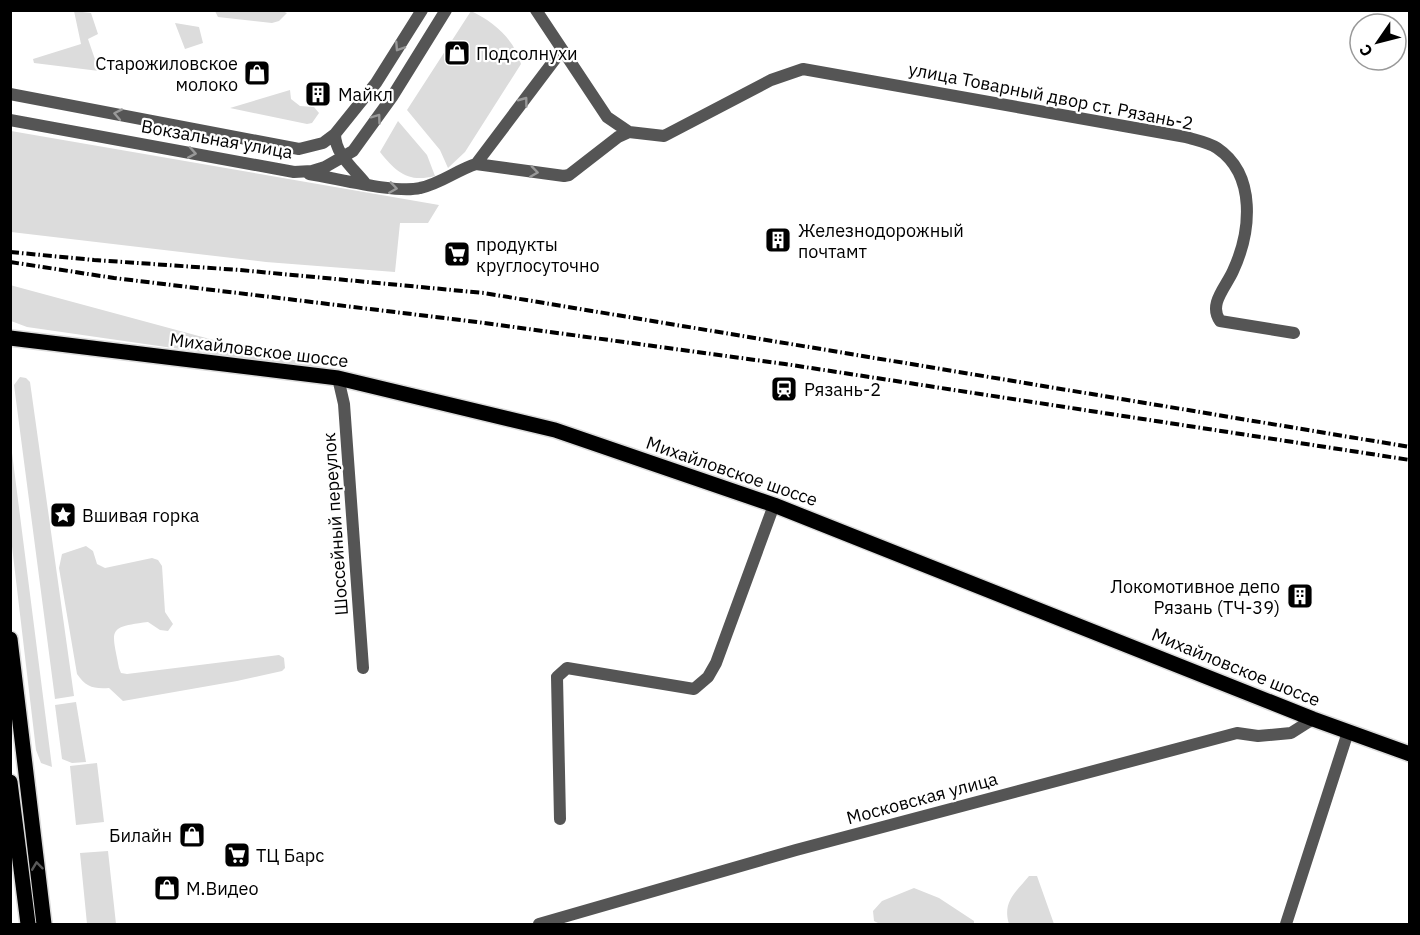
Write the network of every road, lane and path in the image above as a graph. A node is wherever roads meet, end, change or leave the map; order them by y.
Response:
1 (422, 10) edge
2 (446, 10) edge
3 (536, 10) edge
4 (562, 50) junction
5 (10, 94) edge
6 (10, 120) edge
7 (629, 132) junction
8 (335, 134) junction
9 (344, 157) junction
10 (476, 164) junction
11 (294, 172) junction
12 (365, 183) junction
13 (1294, 333) dead end
14 (10, 339) edge
15 (338, 378) junction
16 (774, 505) junction
17 (10, 639) edge
18 (363, 668) dead end
19 (1313, 719) junction
20 (1348, 732) junction
21 (1410, 754) edge
22 (10, 782) edge
23 (560, 819) dead end
24 (28, 924) edge
25 (44, 924) edge
26 (539, 924) edge
27 (1286, 924) edge

1 -> 8 street, Вокзальная улица
9 -> 2 street, Вокзальная улица
3 - 4 street
4 - 7 street
10 -> 4 street
8 -> 5 street, Вокзальная улица
6 -> 11 street, Вокзальная улица
10 -> 7 street
7 - 13 street, улица Товарный двор ст. Рязань-2
8 - 9 street
9 - 11 street, Вокзальная улица
9 - 12 street
12 -> 10 street
11 - 12 street
14 - 15 main road, Михайловское шоссе
15 - 16 main road, Михайловское шоссе
15 - 18 street, Шоссейный переулок
16 - 19 main road, Михайловское шоссе
16 - 23 street
25 -> 17 main road
19 - 20 main road, Михайловское шоссе
19 - 26 street, Московская улица
20 - 21 main road, Михайловское шоссе
20 - 27 street
22 - 24 main road

